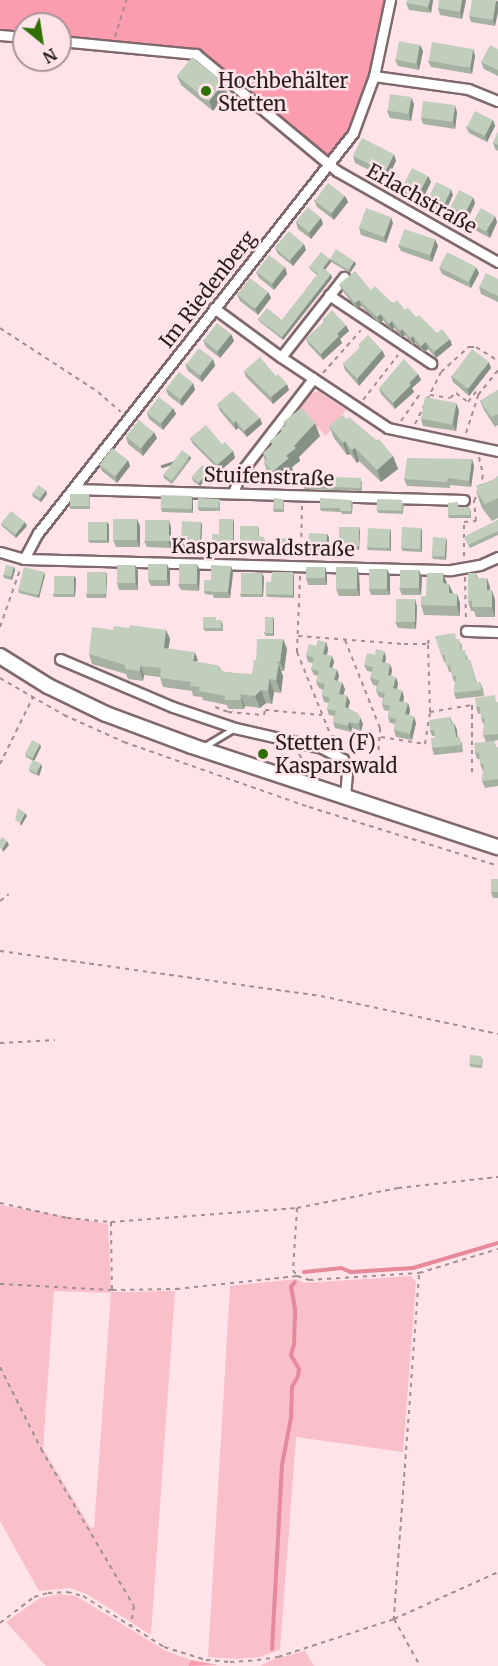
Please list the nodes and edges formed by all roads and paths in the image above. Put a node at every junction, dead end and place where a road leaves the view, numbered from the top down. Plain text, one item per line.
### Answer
1 (126, 0) edge
2 (390, 0) edge
3 (72, 42) edge
4 (112, 45) junction
5 (374, 76) junction
6 (498, 100) edge
7 (330, 163) junction
8 (498, 262) edge
9 (344, 277) edge
10 (329, 295) junction
11 (214, 308) junction
12 (368, 321) junction
13 (0, 328) edge
14 (406, 346) junction
15 (281, 357) junction
16 (498, 361) edge
17 (431, 363) dead end
18 (498, 370) edge
19 (315, 380) junction
20 (477, 389) dead end
21 (421, 392) dead end
22 (428, 395) junction
23 (468, 402) junction
24 (475, 405) junction
25 (356, 408) junction
26 (128, 417) junction
27 (395, 430) junction
28 (410, 433) junction
29 (464, 445) junction
30 (476, 446) junction
31 (498, 451) edge
32 (73, 489) junction
33 (233, 493) junction
34 (302, 495) junction
35 (464, 500) dead end
36 (0, 552) edge
37 (302, 554) dead end
38 (498, 557) edge
39 (24, 559) junction
40 (464, 568) junction
41 (300, 573) dead end
42 (466, 620) dead end
43 (0, 627) edge
44 (466, 631) dead end
45 (498, 632) edge
46 (298, 636) junction
47 (429, 637) dead end
48 (345, 640) junction
49 (428, 644) junction
50 (0, 656) edge
51 (60, 659) dead end
52 (0, 678) edge
53 (33, 697) junction
54 (216, 707) dead end
55 (430, 712) junction
56 (322, 715) junction
57 (235, 728) junction
58 (381, 737) junction
59 (480, 744) edge
60 (472, 745) junction
61 (199, 748) junction
62 (322, 748) junction
63 (289, 752) dead end
64 (378, 756) dead end
65 (0, 764) edge
66 (305, 764) junction
67 (297, 770) dead end
68 (346, 773) junction
69 (472, 773) dead end
70 (345, 797) junction
71 (498, 847) edge
72 (498, 866) edge
73 (9, 894) dead end
74 (0, 901) edge
75 (0, 951) edge
76 (498, 1034) edge
77 (55, 1040) dead end
78 (0, 1043) edge
79 (498, 1176) edge
80 (0, 1203) edge
81 (297, 1208) junction
82 (111, 1222) junction
83 (498, 1249) edge
84 (419, 1273) junction
85 (297, 1276) junction
86 (0, 1284) edge
87 (112, 1290) junction
88 (0, 1367) edge
89 (498, 1572) edge
90 (394, 1619) junction
91 (0, 1623) edge
92 (131, 1628) junction
93 (257, 1660) junction
94 (254, 1666) edge
95 (420, 1666) edge

1 - 4 path
2 - 5 street, Im Riedenberg
3 - 4 street, Erlachstraße
4 - 7 street, Erlachstraße
5 - 6 street
5 - 7 street, Im Riedenberg
7 - 8 street, Erlachstraße
7 - 11 street, Im Riedenberg
9 - 10 street
10 - 12 street
10 - 15 street
11 - 15 street
11 - 26 street, Im Riedenberg
12 - 14 street
12 - 19 path
13 - 26 path
14 - 17 street
14 - 25 path
15 - 19 street
16 - 22 path
18 - 24 path
19 - 25 street
19 - 33 street
20 - 23 path
21 - 27 path
22 - 23 path
22 - 28 path
23 - 24 path
24 - 29 path
25 - 27 street
26 - 32 street, Im Riedenberg
27 - 28 street
28 - 29 street
29 - 30 street
30 - 31 street
30 - 40 path
32 - 33 street, Stuifenstraße
32 - 39 street, Im Riedenberg
33 - 34 street, Stuifenstraße
34 - 35 street, Stuifenstraße
34 - 37 path
36 - 39 street
38 - 40 street, Kasparswaldstraße
39 - 40 street, Kasparswaldstraße
39 - 43 path
40 - 42 path
41 - 46 path
44 - 45 street
46 - 48 path
46 - 56 path
47 - 49 path
48 - 49 path
48 - 58 path
49 - 55 path
50 - 61 street
51 - 57 street
52 - 53 path
53 - 65 path
53 - 72 path
54 - 56 path
55 - 58 path
55 - 60 path
56 - 62 path
57 - 61 lane
57 - 62 street
58 - 64 path
59 - 60 path
60 - 69 path
61 - 70 street
62 - 68 street
63 - 66 path
66 - 67 path
66 - 68 path
68 - 70 street
70 - 71 street
73 - 74 path
75 - 76 path
77 - 78 path
79 - 81 path
80 - 82 path
81 - 82 path
81 - 85 path
82 - 87 path
83 - 84 path
84 - 85 path
84 - 90 path
85 - 87 path
86 - 87 path
88 - 92 path
89 - 90 path
90 - 93 path
90 - 95 path
91 - 92 path
92 - 93 path
93 - 94 path

